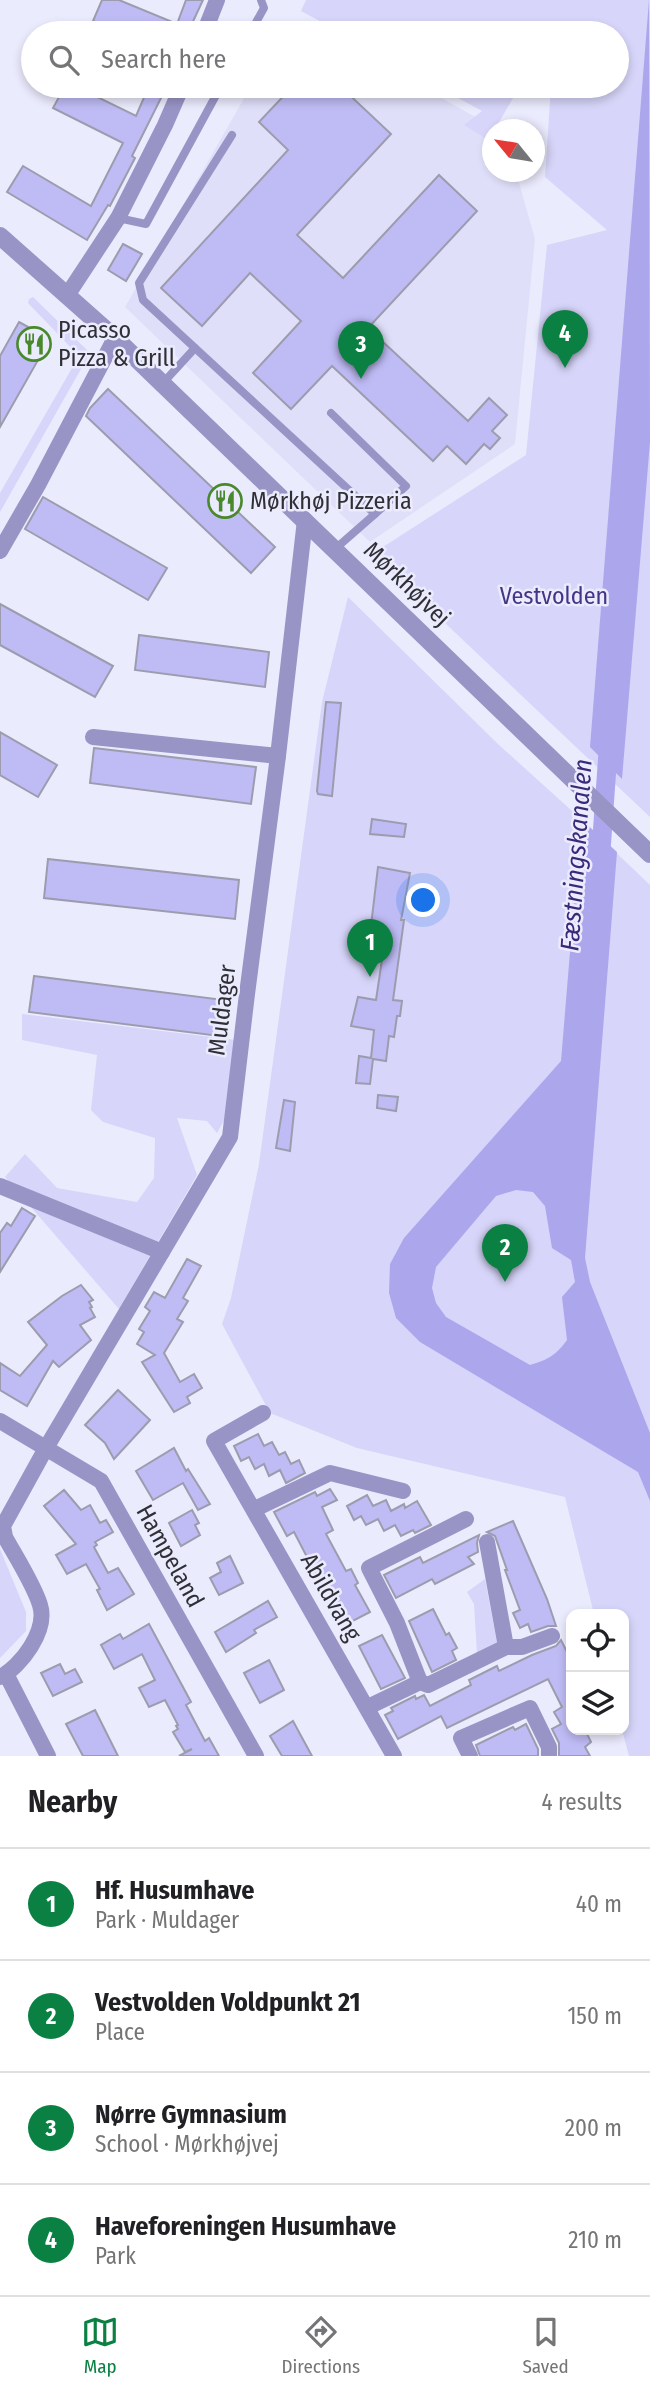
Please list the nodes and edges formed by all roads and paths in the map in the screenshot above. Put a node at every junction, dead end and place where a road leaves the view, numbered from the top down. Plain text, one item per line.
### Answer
1 (218, 0) edge
2 (261, 0) edge
3 (209, 21) edge
4 (257, 21) edge
5 (177, 98) edge
6 (214, 98) edge
7 (232, 135) dead end
8 (118, 218) junction
9 (0, 236) edge
10 (68, 294) junction
11 (115, 338) junction
12 (195, 348) junction
13 (162, 384) junction
14 (331, 413) dead end
15 (374, 513) junction
16 (304, 520) junction
17 (335, 549) junction
18 (0, 551) edge
19 (93, 737) dead end
20 (278, 756) junction
21 (647, 850) edge
22 (0, 1186) edge
23 (162, 1252) junction
24 (264, 1413) dead end
25 (0, 1421) edge
26 (46, 1448) junction
27 (403, 1491) dead end
28 (255, 1509) junction
29 (466, 1519) dead end
30 (2, 1525) edge
31 (487, 1542) dead end
32 (552, 1636) dead end
33 (506, 1647) junction
34 (3, 1675) edge
35 (420, 1682) junction
36 (368, 1707) junction
37 (48, 1756) edge
38 (256, 1756) edge
39 (394, 1756) edge
40 (470, 1756) edge
41 (549, 1756) edge

1 - 3 street
2 - 4 lane
5 - 8 street
6 - 8 lane
7 - 12 lane
8 - 10 street
9 - 10 street, Mørkhøjvej
10 - 11 street, Mørkhøjvej
11 - 13 street, Mørkhøjvej
11 - 18 street
12 - 13 lane
12 - 15 lane
13 - 16 street, Mørkhøjvej
14 - 15 lane
15 - 17 lane
16 - 17 street, Mørkhøjvej
16 - 20 street, Muldager
17 - 21 street, Mørkhøjvej
19 - 20 street
20 - 23 street, Muldager
22 - 23 street
23 - 26 street, Muldager
24 - 28 street, Abildvang
25 - 26 street, Hampeland
26 - 30 street, Muldager
26 - 38 street, Hampeland
27 - 28 street
28 - 36 street, Abildvang
29 - 35 street, Abildvang
30 - 34 street
31 - 33 street
32 - 33 street
33 - 35 street
34 - 37 street
35 - 36 street
36 - 39 street, Abildvang
40 - 41 street

